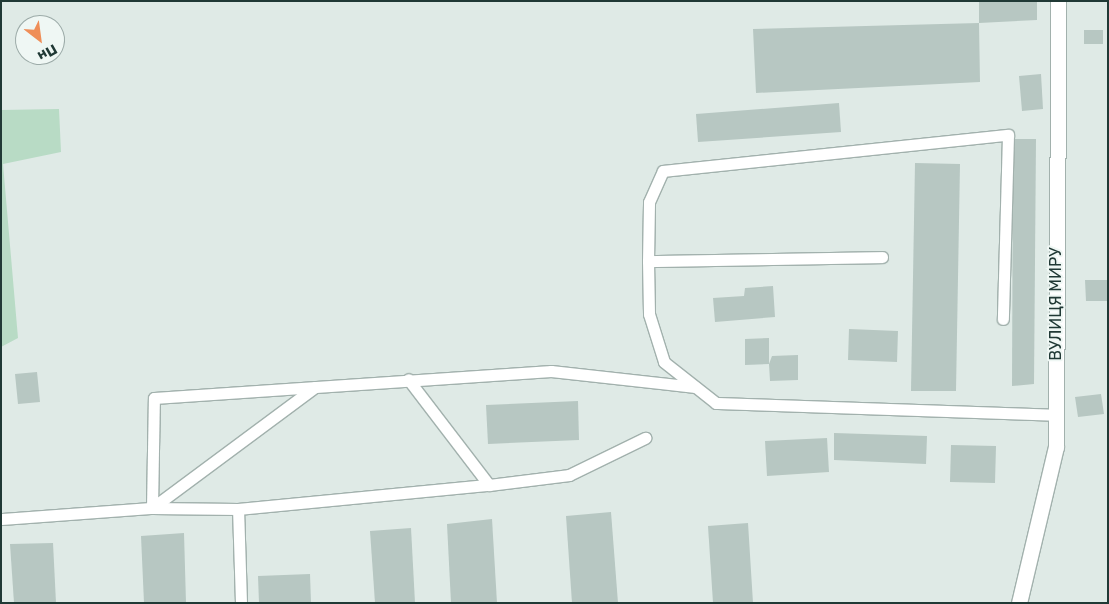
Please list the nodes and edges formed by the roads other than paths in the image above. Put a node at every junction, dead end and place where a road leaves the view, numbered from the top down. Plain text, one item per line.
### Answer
1 (1058, 1) edge
2 (882, 257) dead end
3 (648, 261) junction
4 (1003, 319) dead end
5 (408, 379) junction
6 (317, 386) junction
7 (695, 387) junction
8 (1056, 415) junction
9 (645, 438) dead end
10 (489, 485) junction
11 (152, 508) junction
12 (238, 508) junction
13 (1, 519) edge
14 (241, 603) edge
15 (1018, 603) edge

1 - 8 street, ВУЛИЦЯ МИРУ
2 - 3 lane
3 - 4 lane
3 - 7 lane
5 - 6 lane
5 - 7 lane
5 - 10 lane
6 - 11 lane
6 - 11 lane
7 - 8 lane
8 - 15 street, ВУЛИЦЯ МИРУ
9 - 10 lane
10 - 12 lane
11 - 12 lane
11 - 13 lane
12 - 14 lane

